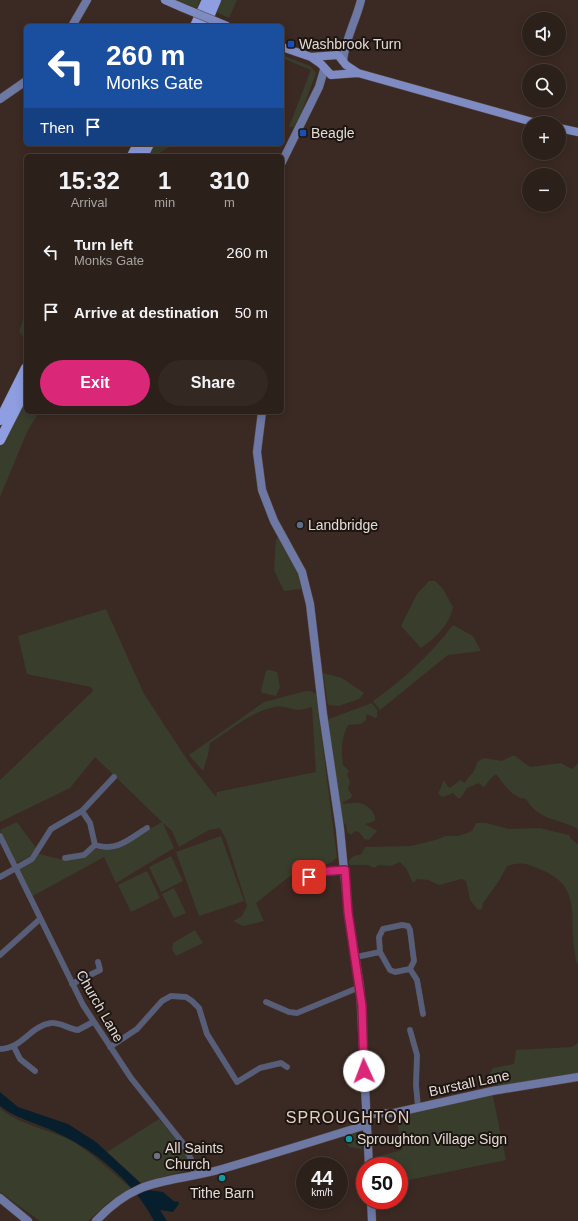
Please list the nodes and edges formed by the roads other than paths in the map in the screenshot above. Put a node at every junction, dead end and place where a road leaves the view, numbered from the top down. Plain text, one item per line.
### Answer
1 (87, 0) edge
2 (165, 0) edge
3 (207, 0) edge
4 (216, 0) edge
5 (361, 0) edge
6 (73, 24) edge
7 (196, 24) edge
8 (206, 24) edge
9 (222, 24) edge
10 (347, 40) junction
11 (284, 48) edge
12 (331, 55) junction
13 (311, 57) junction
14 (344, 62) junction
15 (324, 68) junction
16 (358, 73) junction
17 (337, 74) junction
18 (24, 82) edge
19 (319, 87) junction
20 (0, 99) edge
21 (522, 119) edge
22 (566, 129) edge
23 (578, 132) edge
24 (284, 158) edge
25 (24, 372) edge
26 (24, 393) edge
27 (262, 414) edge
28 (0, 420) edge
29 (0, 440) edge
30 (114, 777) dead end
31 (82, 811) junction
32 (147, 828) dead end
33 (0, 836) edge
34 (95, 845) junction
35 (65, 858) dead end
36 (14, 868) junction
37 (345, 870) junction
38 (0, 877) edge
39 (299, 882) dead end
40 (40, 919) junction
41 (380, 952) junction
42 (0, 955) edge
43 (356, 957) junction
44 (98, 962) dead end
45 (410, 969) junction
46 (72, 984) junction
47 (360, 987) junction
48 (266, 1002) dead end
49 (423, 1014) dead end
50 (93, 1022) junction
51 (410, 1030) dead end
52 (14, 1047) junction
53 (110, 1047) junction
54 (0, 1049) edge
55 (287, 1067) dead end
56 (35, 1071) dead end
57 (578, 1077) edge
58 (418, 1107) junction
59 (366, 1114) junction
60 (366, 1125) junction
61 (368, 1157) edge
62 (194, 1176) junction
63 (0, 1198) edge
64 (371, 1209) edge
65 (28, 1221) edge
66 (96, 1221) edge
67 (372, 1221) edge

1 - 6 main road
2 - 9 main road, bridge
3 - 7 highway
4 - 8 highway
5 - 10 main road
10 - 12 main road
10 - 14 main road
11 - 13 main road
12 - 13 main road
12 - 14 main road
12 - 15 main road
13 - 15 main road
14 - 16 main road
14 - 17 main road
15 - 17 main road
15 - 19 main road
16 - 17 main road
16 - 21 main road
17 - 19 main road
18 - 20 main road
19 - 24 main road
22 - 23 main road
25 - 28 highway
26 - 29 highway
27 - 37 main road
30 - 31 street
31 - 34 street
31 - 36 street
32 - 34 street
33 - 36 street, Church Lane
34 - 35 street
36 - 38 street
36 - 40 street, Church Lane
37 - 39 street
37 - 43 main road
40 - 42 street
40 - 46 street, Church Lane
41 - 43 street
41 - 45 street
41 - 45 street
43 - 47 main road
44 - 46 street
45 - 49 street
46 - 50 street, Church Lane
47 - 48 street
47 - 59 main road
50 - 52 street
50 - 53 street, Church Lane
51 - 58 street
52 - 54 street
52 - 56 street
53 - 55 street
53 - 62 street, Church Lane
57 - 58 main road, Burstall Lane
58 - 59 main road, Burstall Lane
59 - 60 main road
60 - 61 main road
60 - 62 main road
62 - 66 main road
63 - 65 main road
64 - 67 main road

